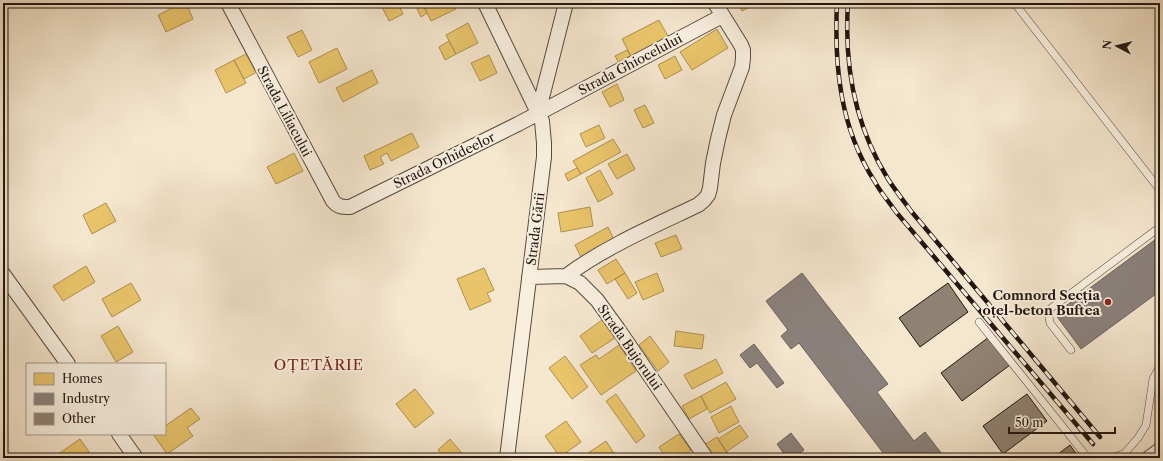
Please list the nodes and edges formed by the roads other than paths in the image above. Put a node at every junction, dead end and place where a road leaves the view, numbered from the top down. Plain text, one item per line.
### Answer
1 (228, 3) edge
2 (484, 3) edge
3 (566, 3) edge
4 (715, 3) edge
5 (1016, 5) dead end
6 (722, 16) junction
7 (538, 113) junction
8 (1160, 190) edge
9 (350, 207) joint
10 (1160, 227) edge
11 (3, 274) edge
12 (566, 276) junction
13 (529, 277) junction
14 (979, 322) dead end
15 (1071, 350) dead end
16 (67, 363) edge
17 (1160, 366) edge
18 (120, 435) edge
19 (1160, 450) edge
20 (136, 458) edge
21 (506, 458) edge
22 (706, 458) edge
23 (1090, 458) edge
24 (1112, 458) edge
25 (1149, 458) edge

1 - 9 street, Strada Liliacului
2 - 7 street
3 - 7 street, Strada Gării
4 - 6 street
5 - 8 lane
6 - 7 street, Strada Ghiocelului
6 - 12 street
7 - 9 street, Strada Orhideelor
7 - 13 street, Strada Gării
10 - 15 lane
11 - 16 street
12 - 13 street
12 - 22 street, Strada Bujorului
13 - 21 street, Strada Gării
14 - 23 lane
17 - 24 lane
18 - 20 street
19 - 25 street

